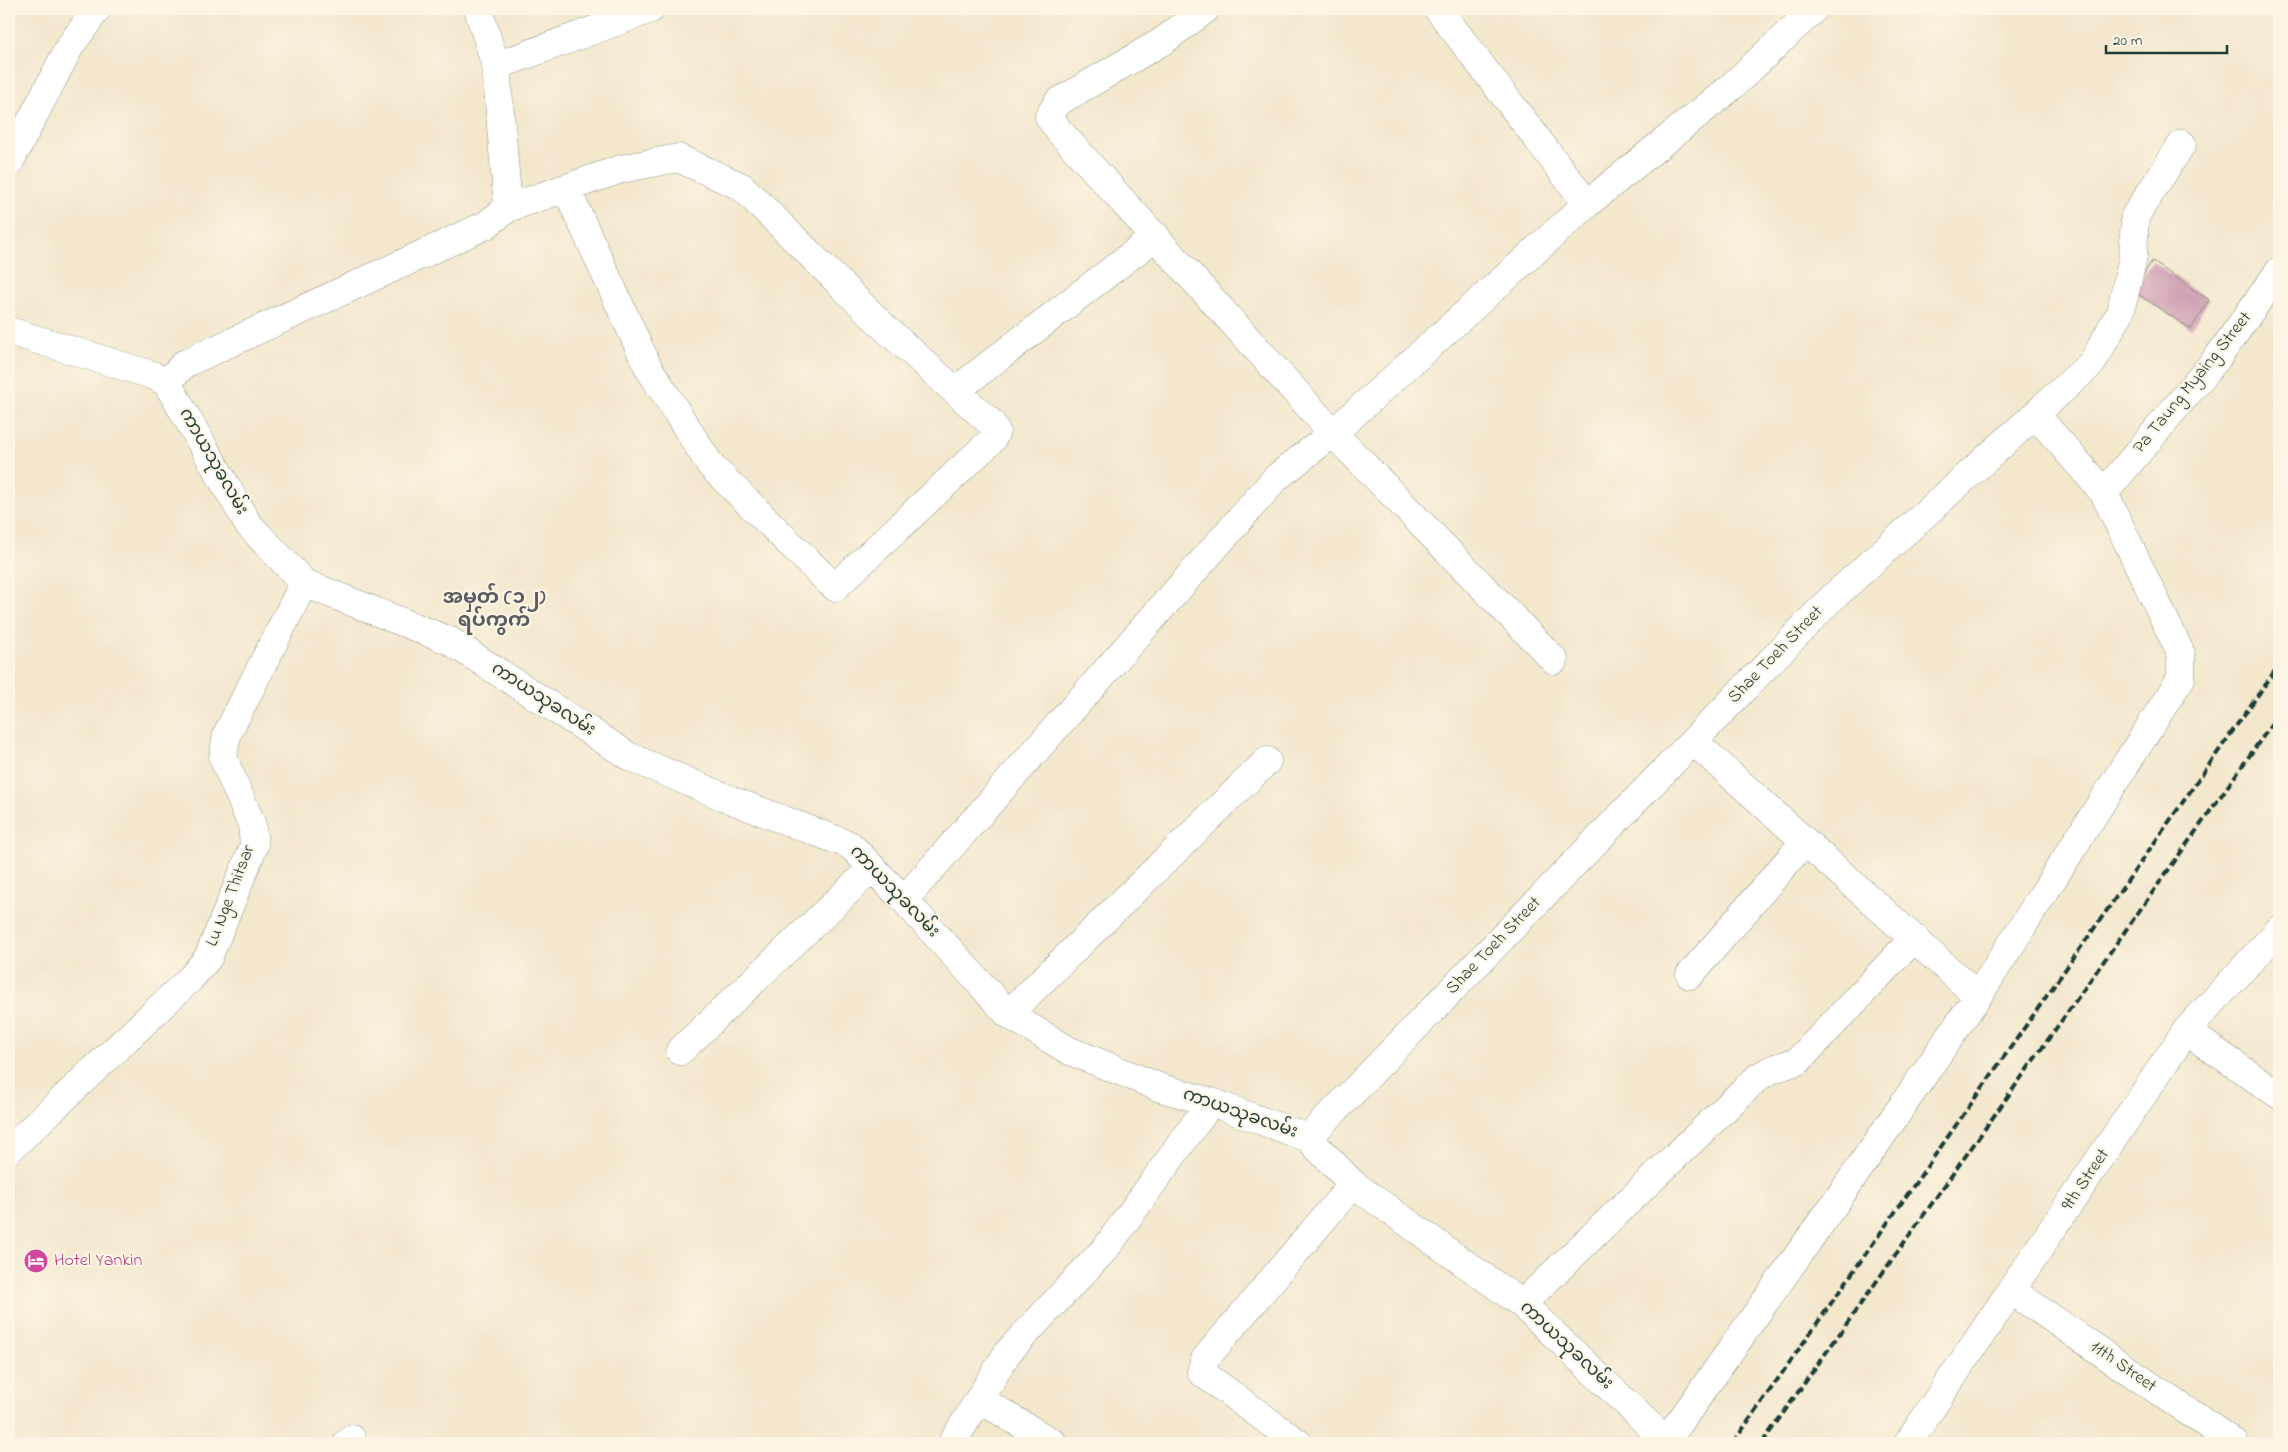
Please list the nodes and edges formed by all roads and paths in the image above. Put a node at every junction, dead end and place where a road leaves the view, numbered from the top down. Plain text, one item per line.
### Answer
1 (97, 9) edge
2 (478, 9) edge
3 (650, 9) edge
4 (1206, 9) edge
5 (1438, 9) edge
6 (1814, 9) edge
7 (496, 66) junction
8 (2182, 144) dead end
9 (9, 163) edge
10 (566, 188) junction
11 (1587, 204) junction
12 (508, 208) junction
13 (1156, 236) junction
14 (2279, 271) edge
15 (9, 331) edge
16 (167, 383) junction
17 (955, 391) junction
18 (2036, 415) junction
19 (1333, 433) junction
20 (2104, 493) junction
21 (304, 583) junction
22 (1554, 660) dead end
23 (1693, 741) junction
24 (1267, 761) dead end
25 (1805, 841) junction
26 (872, 868) junction
27 (904, 900) junction
28 (2279, 930) edge
29 (1914, 938) junction
30 (1690, 975) dead end
31 (1978, 996) junction
32 (1008, 1014) junction
33 (2186, 1031) junction
34 (680, 1051) dead end
35 (2279, 1095) edge
36 (1211, 1102) junction
37 (1308, 1138) junction
38 (9, 1150) edge
39 (1353, 1184) junction
40 (2012, 1290) junction
41 (1522, 1304) junction
42 (979, 1399) junction
43 (1666, 1442) edge
44 (952, 1443) edge
45 (1053, 1443) edge
46 (1298, 1443) edge
47 (1908, 1443) edge
48 (2234, 1443) edge

1 - 9 street
2 - 7 street
3 - 7 street
4 - 13 street
5 - 11 street
6 - 11 street
7 - 12 street
8 - 18 street, Shae Toeh Street
10 - 12 street
10 - 17 street
10 - 17 street
11 - 19 street
12 - 16 street
13 - 17 street
13 - 19 street
14 - 20 street, Pa Taung Myaing Street
15 - 16 street
16 - 21 street, ကာယသုခလမ်း
18 - 20 street
18 - 23 street, Shae Toeh Street
19 - 22 street
19 - 27 street
20 - 31 street
21 - 26 street, ကာယသုခလမ်း
21 - 38 street, Lu Nge Thitsar
23 - 25 street
23 - 37 street, Shae Toeh Street
24 - 32 street
25 - 29 street
25 - 30 street
26 - 27 street, ကာယသုခလမ်း
26 - 34 street
27 - 32 street, ကာယသုခလမ်း
28 - 33 street, 9th Street
29 - 31 street
29 - 41 street
31 - 43 street
32 - 36 street, ကာယသုခလမ်း
33 - 35 street
33 - 40 street, 9th Street
36 - 37 street, ကာယသုခလမ်း
36 - 42 street
37 - 39 street, ကာယသုခလမ်း
39 - 41 street, ကာယသုခလမ်း
39 - 46 street
40 - 47 street, 9th Street
40 - 48 street, 11th Street
41 - 43 street, ကာယသုခလမ်း
42 - 44 street
42 - 45 street

